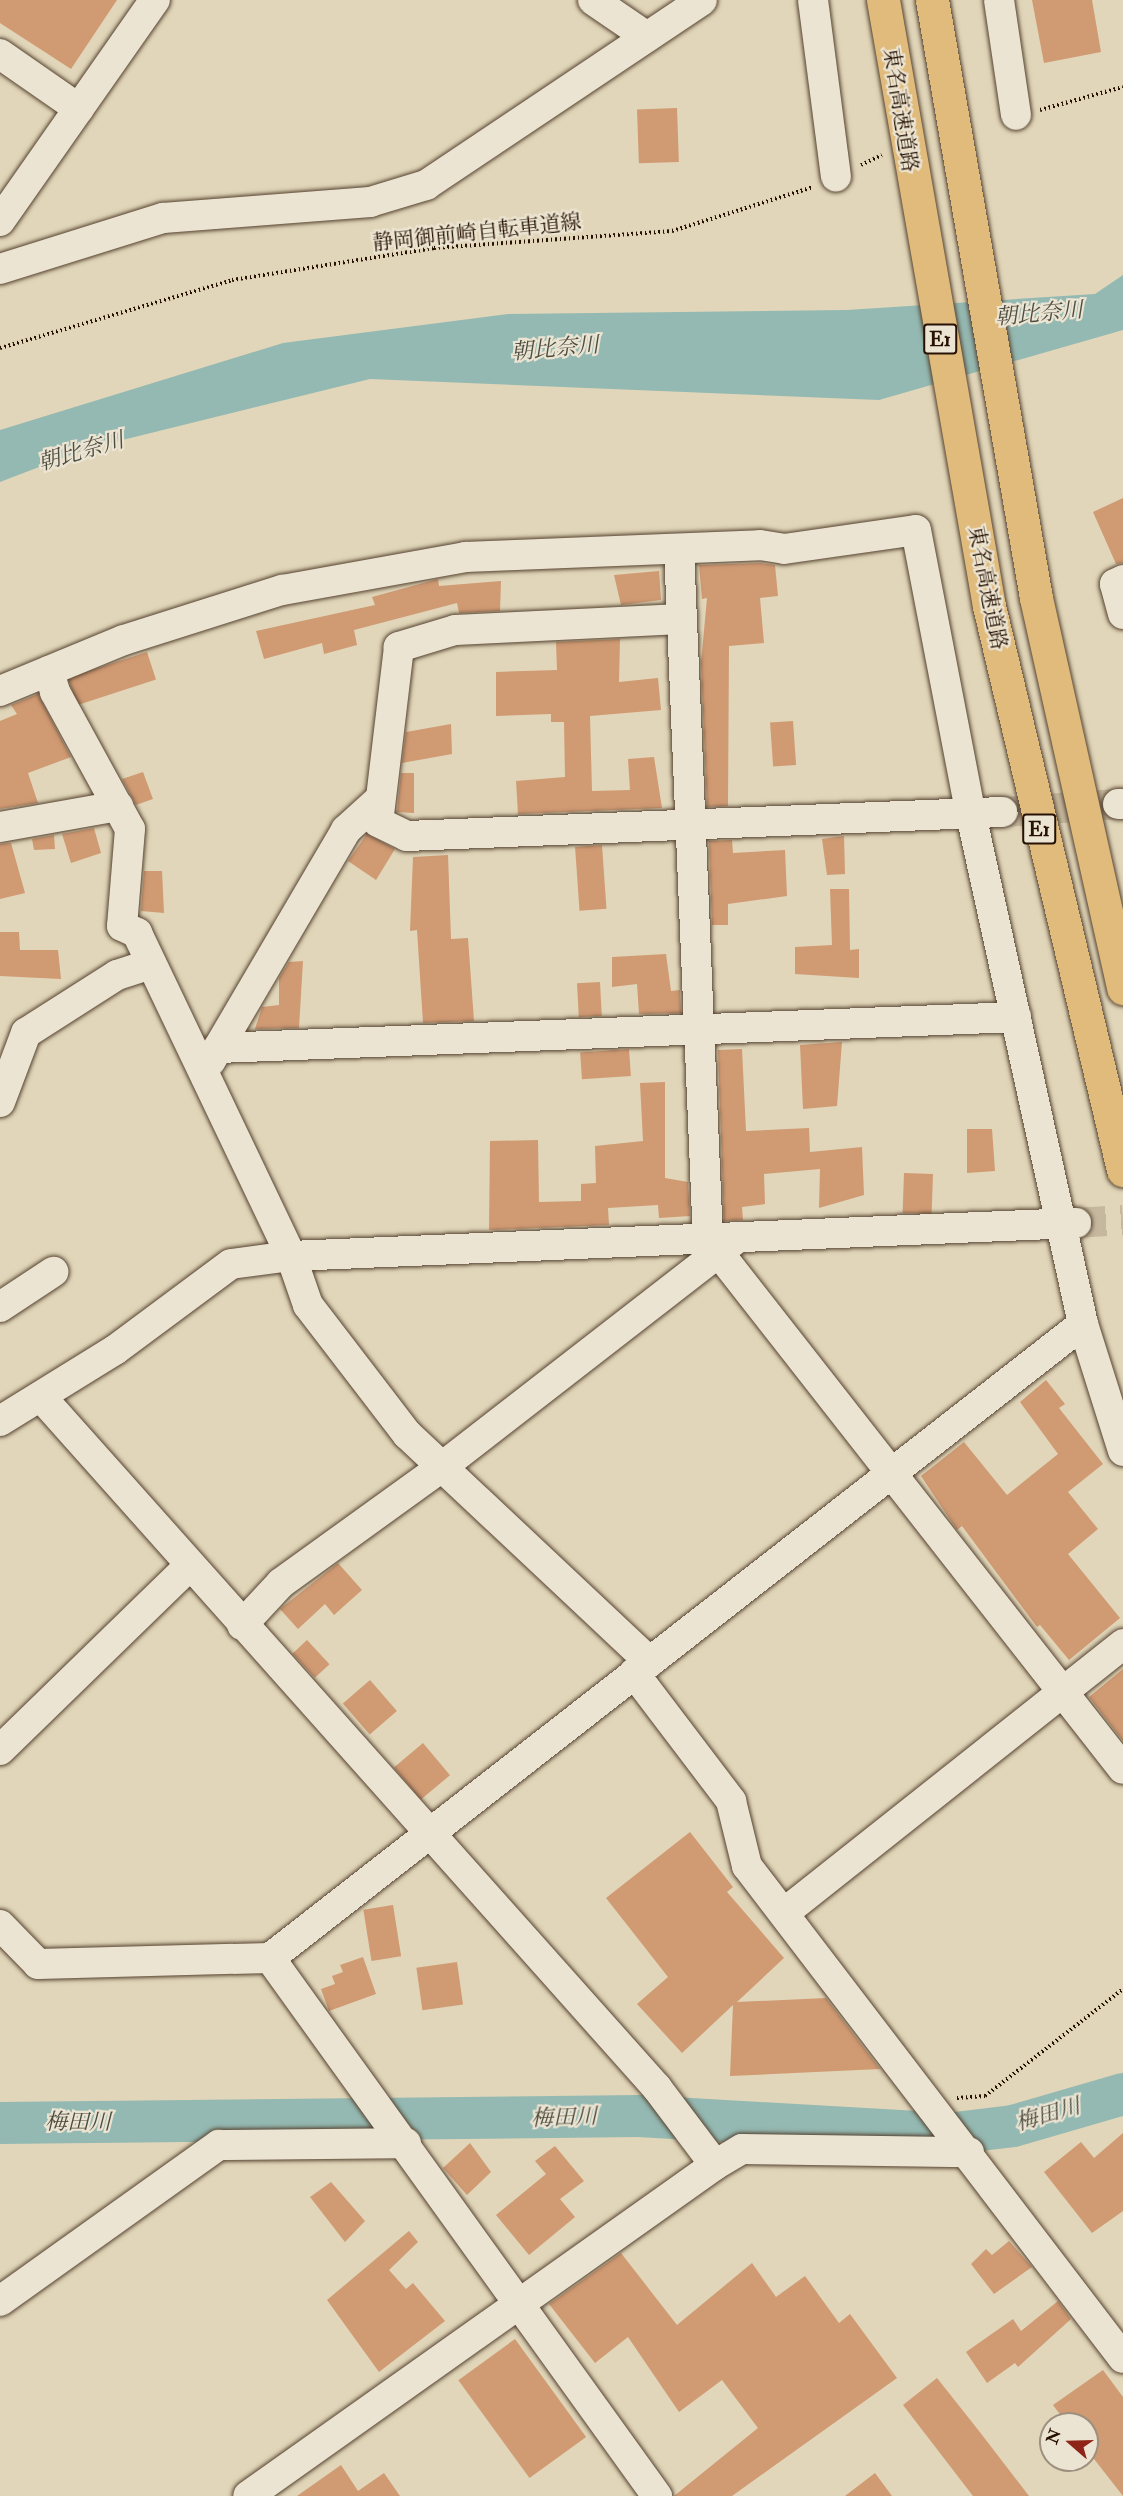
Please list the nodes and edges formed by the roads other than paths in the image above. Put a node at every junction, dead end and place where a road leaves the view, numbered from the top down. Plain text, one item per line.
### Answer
1 (155, 0) edge
2 (594, 0) edge
3 (702, 0) edge
4 (813, 0) edge
5 (883, 0) edge
6 (932, 0) edge
7 (999, 0) edge
8 (647, 38) junction
9 (0, 54) edge
10 (79, 109) junction
11 (1016, 115) road end
12 (836, 177) road end
13 (0, 221) edge
14 (0, 269) edge
15 (679, 549) junction
16 (1123, 580) edge
17 (1123, 614) edge
18 (681, 619) junction
19 (50, 671) junction
20 (0, 691) edge
21 (379, 800) junction
22 (118, 806) junction
23 (970, 810) junction
24 (1003, 812) tunnel mouth
25 (689, 822) junction
26 (0, 827) edge
27 (151, 964) junction
28 (1123, 988) edge
29 (1016, 1017) junction
30 (700, 1030) junction
31 (211, 1060) junction
32 (7, 1069) edge
33 (0, 1102) edge
34 (1123, 1170) edge
35 (1069, 1224) junction
36 (721, 1244) junction
37 (291, 1256) junction
38 (52, 1272) dead end
39 (0, 1307) edge
40 (1083, 1324) junction
41 (43, 1399) junction
42 (0, 1421) edge
43 (1123, 1450) edge
44 (442, 1467) junction
45 (891, 1476) junction
46 (189, 1566) junction
47 (242, 1625) junction
48 (1123, 1644) edge
49 (642, 1668) junction
50 (1061, 1690) junction
51 (0, 1750) edge
52 (1123, 1769) edge
53 (429, 1832) junction
54 (784, 1913) junction
55 (0, 1925) edge
56 (270, 1958) junction
57 (406, 2143) junction
58 (969, 2152) junction
59 (715, 2165) junction
60 (0, 2301) edge
61 (520, 2303) junction
62 (1123, 2358) edge
63 (248, 2496) edge
64 (657, 2496) edge

1 - 10 street
2 - 8 street
3 - 8 street
4 - 12 street
5 - 34 highway, 東名高速道路 / E1
6 - 28 highway, E1
7 - 11 street
8 - 14 street
9 - 10 street
10 - 13 street
15 - 18 street
15 - 19 street
15 - 23 street
16 - 17 street
18 - 21 street
18 - 25 street
19 - 20 street
19 - 22 street
21 - 25 street
21 - 31 street
22 - 26 street
22 - 27 street
23 - 24 street
23 - 25 street
23 - 29 street
25 - 30 street
27 - 31 street
27 - 32 street
29 - 30 street
29 - 35 street
30 - 31 street
30 - 36 street
31 - 37 street
32 - 33 street
35 - 36 street
35 - 40 street
36 - 37 street
36 - 44 street
36 - 45 street
37 - 41 street
37 - 44 street
38 - 39 street
40 - 43 street
40 - 45 street
41 - 42 street
41 - 46 street
44 - 47 street
44 - 49 street
45 - 49 street
45 - 50 street
46 - 47 street
46 - 51 street
47 - 53 street
48 - 50 street
49 - 53 street
49 - 54 street
50 - 52 street
50 - 54 street
53 - 56 street
53 - 59 street
54 - 58 street
55 - 56 street
56 - 57 street
57 - 60 street
57 - 61 street
58 - 59 street
58 - 62 street
59 - 61 street
61 - 63 street
61 - 64 street

